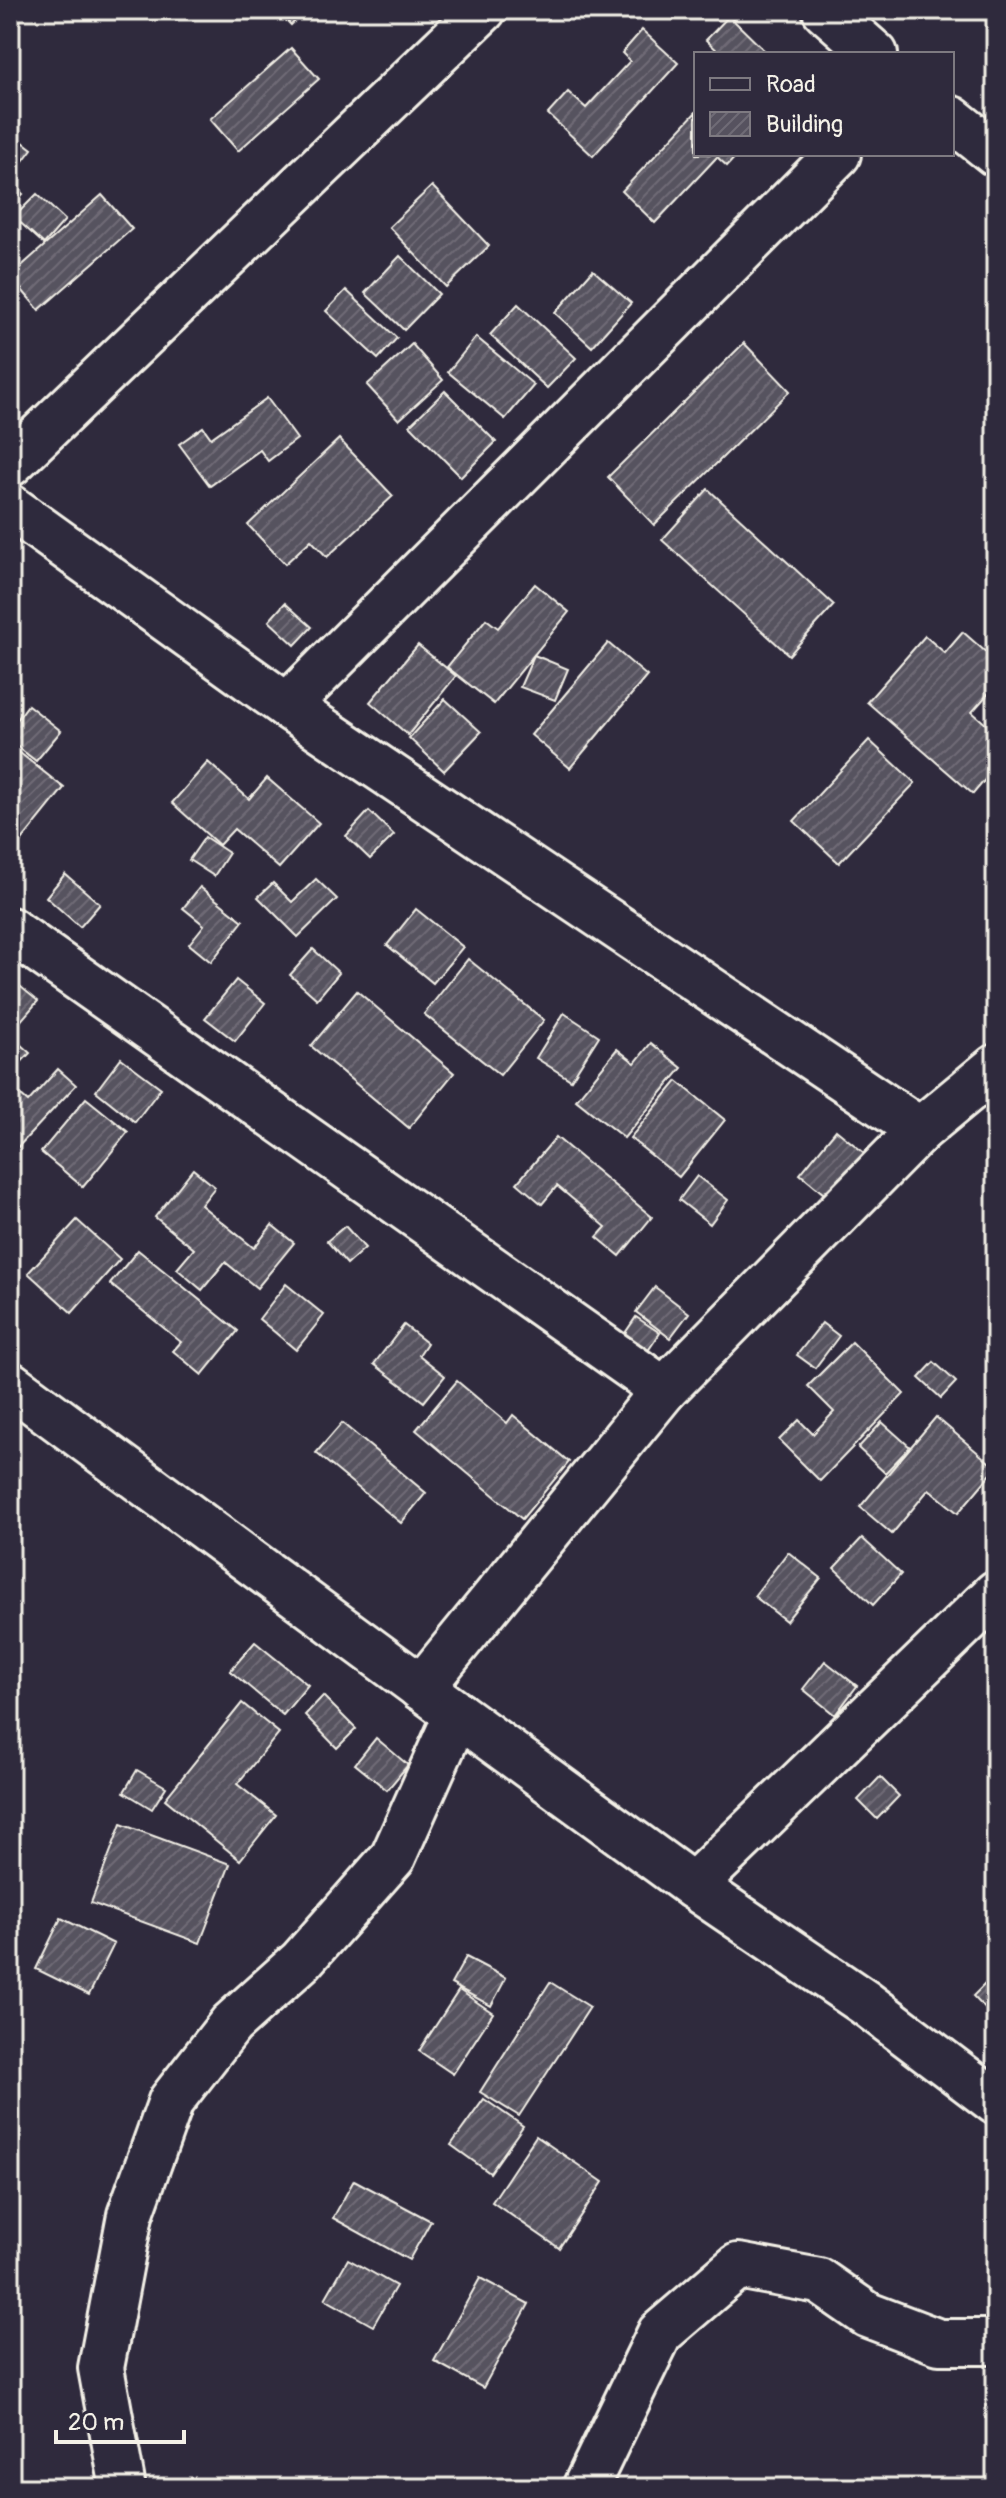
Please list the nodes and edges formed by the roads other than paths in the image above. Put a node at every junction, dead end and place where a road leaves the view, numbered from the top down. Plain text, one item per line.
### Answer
1 (483, 10) edge
2 (825, 10) edge
3 (873, 52) edge
4 (954, 121) edge
5 (996, 154) edge
6 (836, 156) edge
7 (10, 464) edge
8 (10, 507) edge
9 (287, 706) junction
10 (10, 930) edge
11 (996, 1067) edge
12 (920, 1130) junction
13 (10, 1384) edge
14 (664, 1390) junction
15 (996, 1593) edge
16 (421, 1688) junction
17 (457, 1714) junction
18 (693, 1886) junction
19 (996, 2102) edge
20 (996, 2342) edge
21 (123, 2488) edge
22 (585, 2488) edge

1 - 7 street
2 - 3 street
4 - 5 street
6 - 9 street
8 - 9 street
9 - 12 street
10 - 14 street
11 - 12 street
12 - 14 street
13 - 16 street
14 - 16 street
15 - 18 street
16 - 17 street
17 - 18 street
17 - 21 street
18 - 19 street
20 - 22 street

